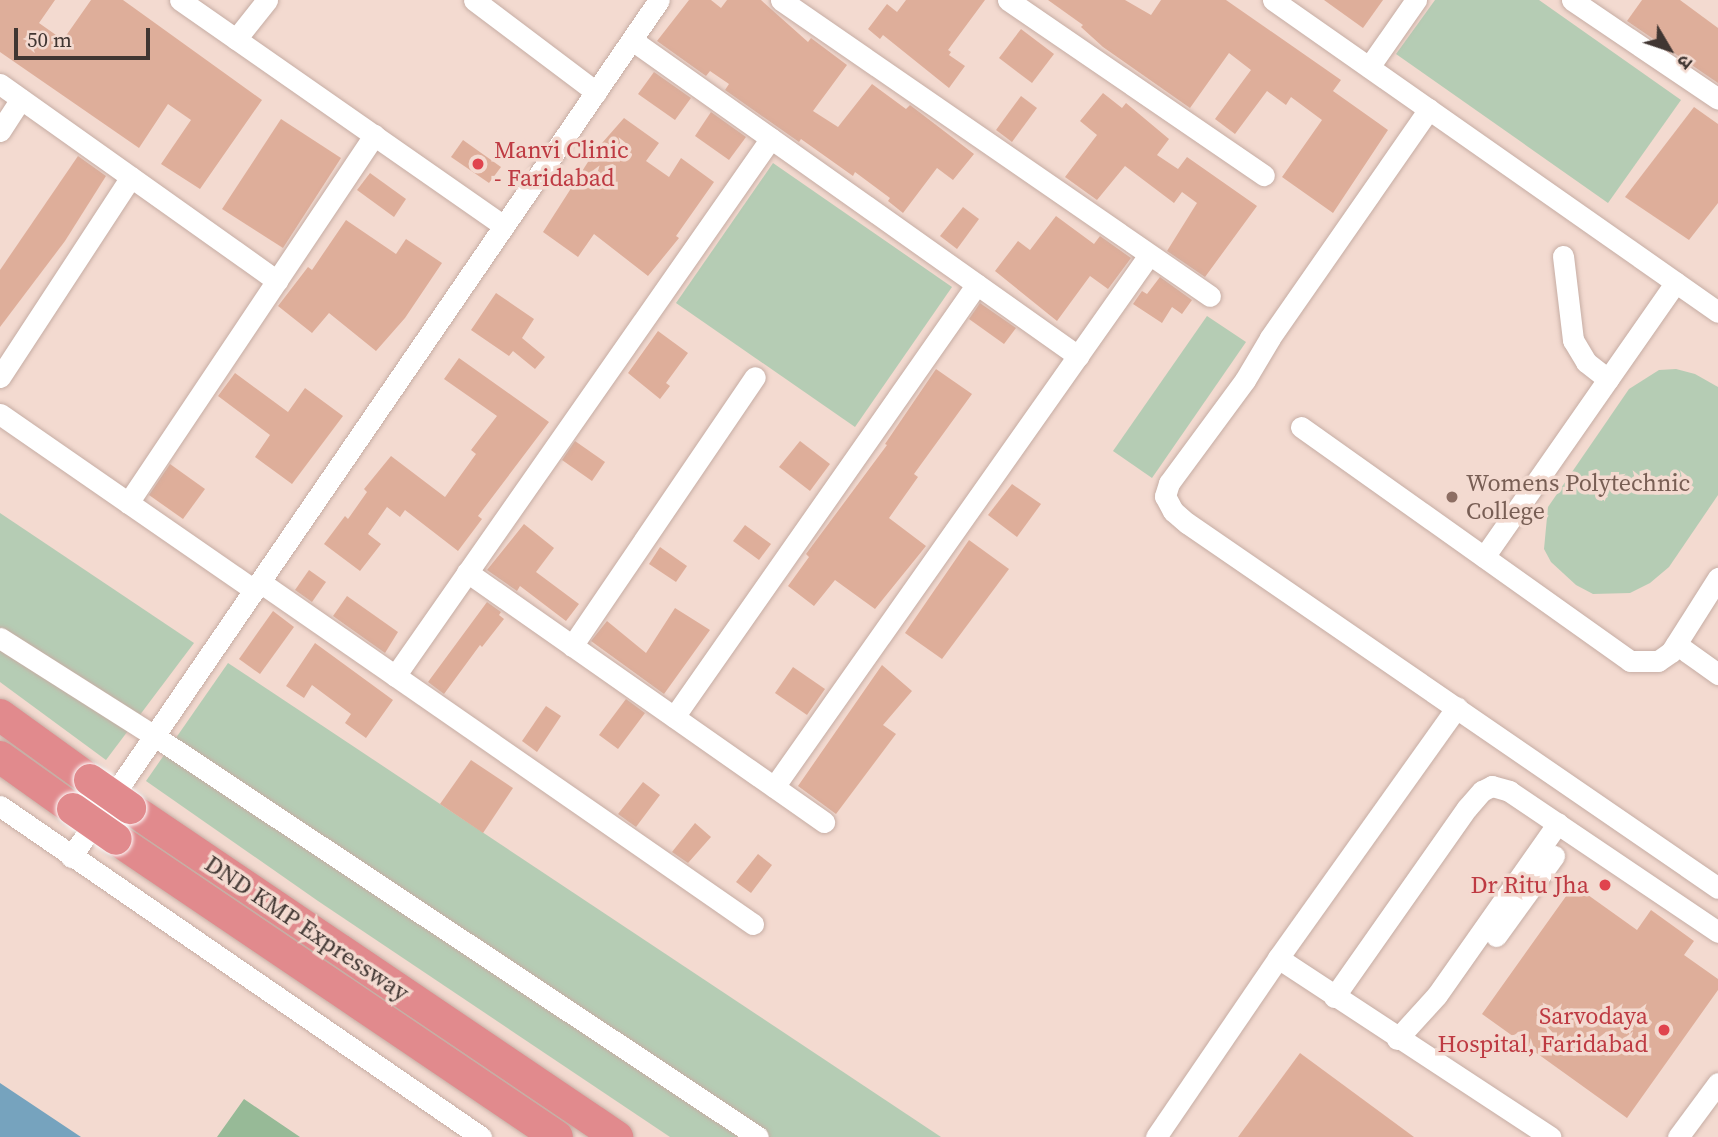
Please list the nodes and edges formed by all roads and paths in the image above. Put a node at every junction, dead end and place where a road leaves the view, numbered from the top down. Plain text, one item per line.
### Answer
1 (180, 0) edge
2 (267, 0) edge
3 (474, 0) edge
4 (659, 0) edge
5 (781, 0) edge
6 (1008, 0) edge
7 (1273, 0) edge
8 (1416, 0) edge
9 (1572, 0) edge
10 (236, 39) junction
11 (632, 40) junction
12 (1369, 67) junction
13 (0, 84) edge
14 (596, 92) junction
15 (21, 99) junction
16 (1718, 99) edge
17 (1429, 109) junction
18 (0, 131) edge
19 (374, 135) junction
20 (771, 138) junction
21 (1264, 175) dead end
22 (131, 177) junction
23 (504, 226) junction
24 (1149, 255) junction
25 (1563, 256) dead end
26 (277, 281) junction
27 (1676, 282) junction
28 (976, 284) junction
29 (1210, 296) dead end
30 (1718, 312) edge
31 (1078, 356) junction
32 (0, 377) edge
33 (755, 377) dead end
34 (1608, 379) junction
35 (0, 414) edge
36 (1301, 427) dead end
37 (128, 503) junction
38 (1484, 557) junction
39 (467, 572) junction
40 (1718, 578) edge
41 (257, 586) junction
42 (0, 638) edge
43 (1676, 644) junction
44 (572, 646) junction
45 (1718, 674) edge
46 (395, 676) junction
47 (1457, 707) junction
48 (0, 715) edge
49 (674, 717) junction
50 (153, 735) junction
51 (0, 757) edge
52 (774, 788) junction
53 (0, 806) edge
54 (824, 822) dead end
55 (1558, 823) junction
56 (1554, 856) dead end
57 (71, 857) junction
58 (1718, 888) edge
59 (753, 924) dead end
60 (1718, 932) edge
61 (1278, 958) junction
62 (1437, 995) junction
63 (1334, 997) junction
64 (1397, 1039) junction
65 (1718, 1083) edge
66 (481, 1137) edge
67 (557, 1137) edge
68 (617, 1137) edge
69 (758, 1137) edge
70 (1156, 1137) edge
71 (1550, 1137) edge
72 (1678, 1137) edge

1 - 10 street
2 - 10 street
3 - 14 street
4 - 11 street
5 - 24 street
6 - 21 street
7 - 12 street
8 - 12 street
9 - 16 street
10 - 19 street
11 - 14 street
11 - 20 street
12 - 17 street
13 - 15 street
14 - 23 street
15 - 18 street
15 - 22 street
17 - 27 street
17 - 47 street
19 - 23 street
19 - 26 street
20 - 28 street
20 - 39 street
22 - 26 street
22 - 32 street
23 - 41 street
24 - 29 street
24 - 31 street
25 - 34 street
26 - 37 street
27 - 30 street
27 - 34 street
28 - 31 street
28 - 49 street
31 - 52 street
33 - 44 street
34 - 38 street
35 - 37 street
36 - 38 street
37 - 41 street
38 - 43 street
39 - 44 street
39 - 46 street
40 - 43 street
41 - 46 street
41 - 50 street
42 - 50 street
43 - 45 street
44 - 49 street
46 - 59 street
47 - 58 street
47 - 61 street
48 - 68 highway, DND KMP Expressway, bridge
49 - 52 street
50 - 57 street
50 - 69 street
51 - 67 highway, DND KMP Expressway, bridge
52 - 54 street
53 - 57 street
55 - 60 street
55 - 62 street
55 - 63 street
56 - 62 street
57 - 66 street
61 - 63 street
61 - 70 street
62 - 64 street
63 - 64 street
64 - 71 street
65 - 72 street

